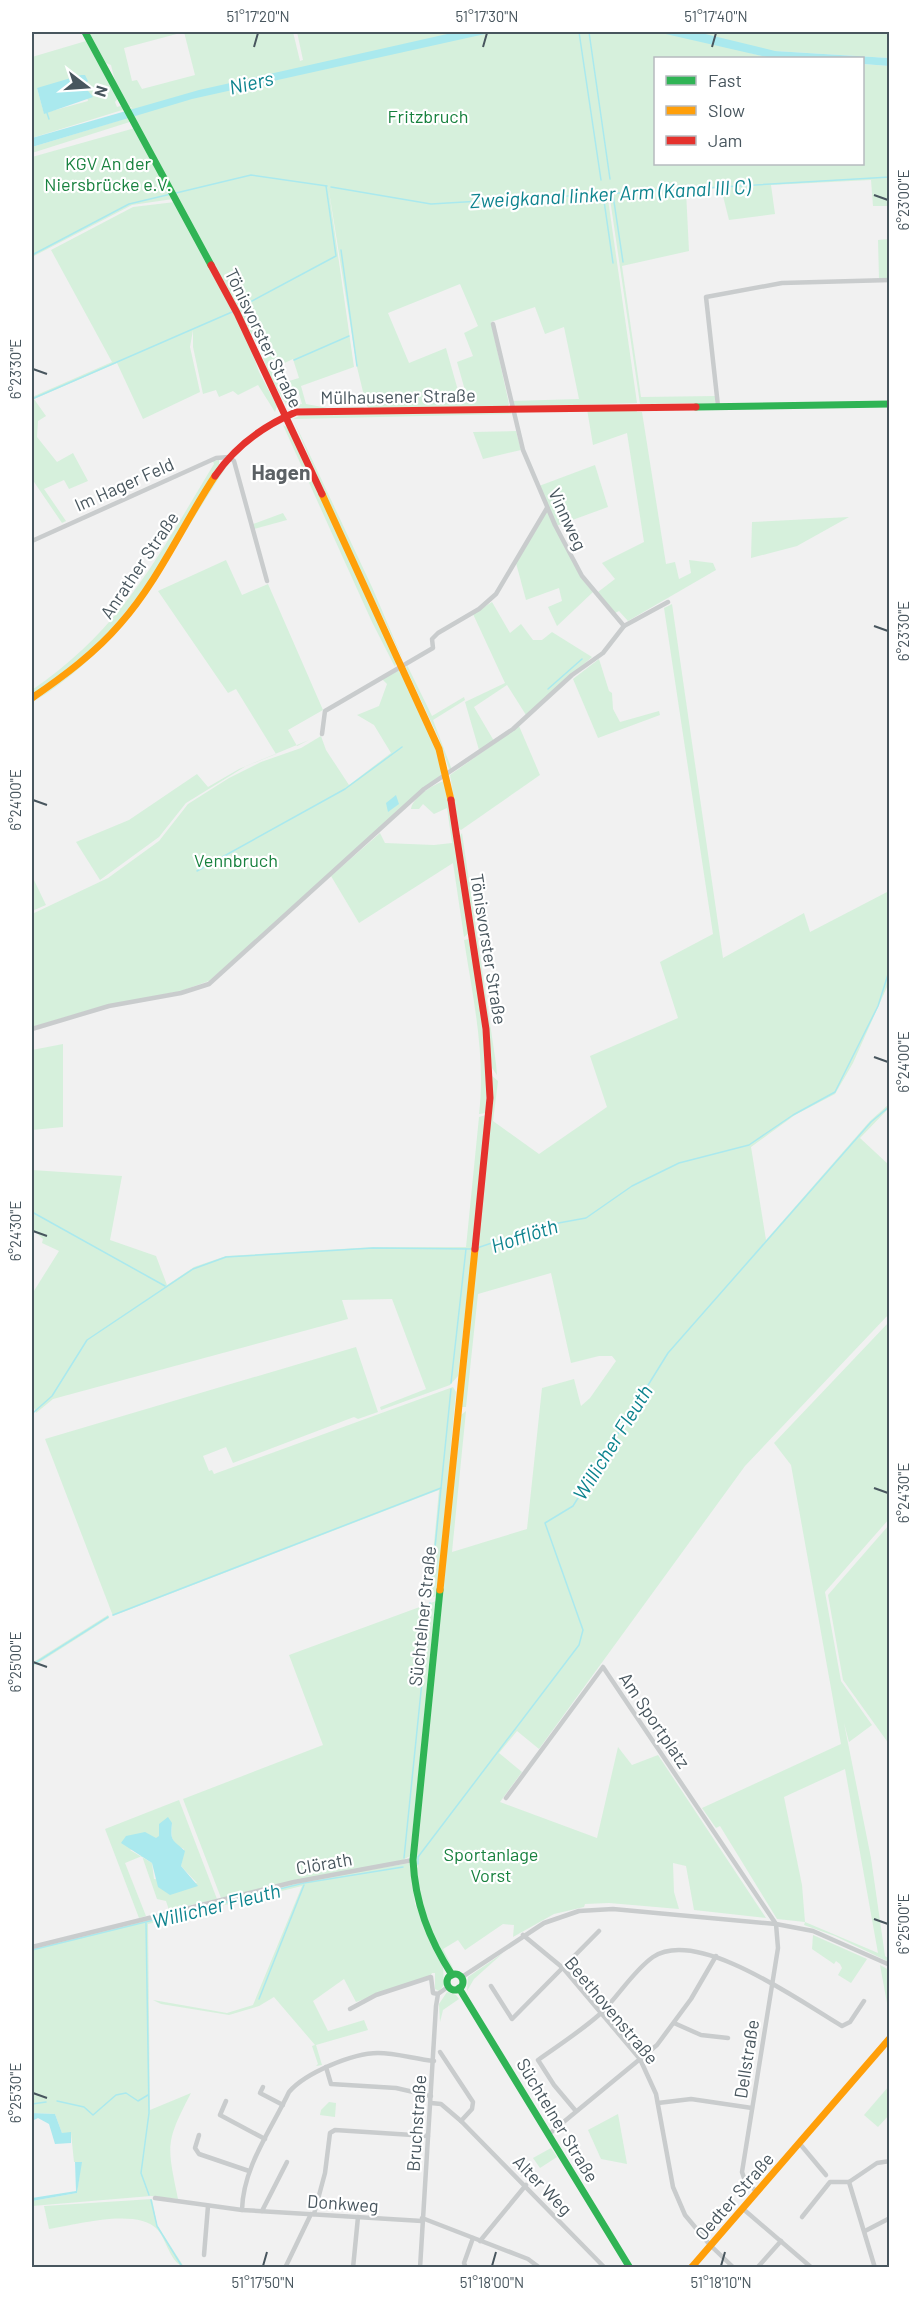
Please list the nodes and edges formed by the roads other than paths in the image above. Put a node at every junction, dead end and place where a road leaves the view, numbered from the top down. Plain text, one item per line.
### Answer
1 (85, 32) edge
2 (890, 280) edge
3 (494, 324) dead end
4 (890, 404) edge
5 (718, 406) junction
6 (512, 409) junction
7 (284, 415) junction
8 (229, 457) junction
9 (547, 508) junction
10 (32, 541) edge
11 (267, 581) dead end
12 (668, 602) dead end
13 (624, 626) junction
14 (402, 665) junction
15 (32, 698) edge
16 (322, 734) dead end
17 (447, 775) junction
18 (32, 1029) edge
19 (474, 1249) joint
20 (506, 1798) dead end
21 (413, 1860) junction
22 (776, 1924) junction
23 (598, 1931) dead end
24 (523, 1935) junction
25 (32, 1947) edge
26 (716, 1956) junction
27 (890, 1965) edge
28 (563, 1968) junction
29 (452, 1975) junction
30 (462, 1977) junction
31 (771, 1985) junction
32 (448, 1986) junction
33 (491, 1986) dead end
34 (459, 1988) junction
35 (438, 1994) junction
36 (864, 2001) dead end
37 (350, 2009) dead end
38 (600, 2013) junction
39 (674, 2024) junction
40 (728, 2038) dead end
41 (890, 2038) edge
42 (440, 2052) dead end
43 (640, 2059) junction
44 (434, 2061) junction
45 (326, 2067) junction
46 (263, 2087) dead end
47 (431, 2096) junction
48 (226, 2101) dead end
49 (431, 2103) junction
50 (658, 2103) junction
51 (283, 2105) junction
52 (752, 2108) junction
53 (575, 2110) junction
54 (461, 2121) junction
55 (549, 2134) junction
56 (199, 2135) dead end
57 (429, 2136) junction
58 (266, 2139) junction
59 (800, 2144) junction
60 (890, 2161) edge
61 (287, 2162) dead end
62 (249, 2171) junction
63 (826, 2175) dead end
64 (849, 2182) junction
65 (526, 2186) junction
66 (757, 2192) junction
67 (155, 2198) dead end
68 (208, 2206) junction
69 (742, 2208) junction
70 (242, 2210) junction
71 (262, 2211) junction
72 (313, 2214) junction
73 (358, 2217) junction
74 (802, 2217) dead end
75 (890, 2218) edge
76 (422, 2220) junction
77 (865, 2231) junction
78 (473, 2238) junction
79 (480, 2241) junction
80 (781, 2241) junction
81 (710, 2245) junction
82 (204, 2255) dead end
83 (285, 2268) edge
84 (353, 2268) edge
85 (420, 2268) edge
86 (466, 2268) edge
87 (540, 2268) edge
88 (605, 2268) edge
89 (630, 2268) edge
90 (691, 2268) edge
91 (734, 2268) edge
92 (757, 2268) edge
93 (812, 2268) edge
94 (875, 2268) edge

1 - 7 main road, Tönisvorster Straße
2 - 5 street
3 - 6 street
4 - 5 main road, Mülhausener Straße
5 - 6 main road, Mülhausener Straße
6 - 7 main road, Mülhausener Straße
6 - 9 street, Vinnweg
7 - 8 main road, Anrather Straße
7 - 14 main road, Tönisvorster Straße
8 - 10 street, Im Hager Feld
8 - 11 street
8 - 15 main road, Anrather Straße
9 - 13 street, Vinnweg
9 - 14 street
12 - 13 street
13 - 17 street
14 - 16 street
14 - 17 main road, Tönisvorster Straße
17 - 18 street
17 - 19 main road, Tönisvorster Straße
19 - 21 main road, Süchtelner Straße
20 - 22 street, Am Sportplatz
21 - 25 street, Clörath
21 - 29 main road, Süchtelner Straße
22 - 24 street
22 - 27 street
22 - 31 street, Dellstraße
23 - 28 street
24 - 28 street, Beethovenstraße
24 - 30 street
26 - 31 street
26 - 38 street
26 - 39 street
28 - 33 street
28 - 38 street, Beethovenstraße
29 - 30 main road
29 - 32 main road
30 - 34 main road
31 - 36 street
31 - 52 street, Dellstraße
32 - 34 main road
32 - 35 street
34 - 55 main road, Süchtelner Straße
35 - 37 street
35 - 44 street, Bruchstraße
38 - 43 street, Beethovenstraße
38 - 53 street
39 - 40 street
39 - 43 street
41 - 59 main road, Oedter Straße
42 - 54 street
43 - 50 street, Beethovenstraße
43 - 53 street
44 - 45 street
44 - 47 street, Bruchstraße
45 - 47 street
45 - 51 street
46 - 51 street
47 - 49 street, Bruchstraße
48 - 58 street
49 - 54 street, Alter Weg
49 - 57 street, Bruchstraße
50 - 52 street
50 - 81 street, Beethovenstraße
51 - 58 street
52 - 66 street, Dellstraße
53 - 55 street
54 - 65 street, Alter Weg
55 - 89 main road, Süchtelner Straße
56 - 62 street
57 - 72 street
57 - 76 street, Bruchstraße
58 - 62 street
59 - 63 street
59 - 66 main road, Oedter Straße
60 - 64 street
61 - 71 street
62 - 70 street
64 - 74 street
64 - 77 street
65 - 79 street
65 - 88 street, Alter Weg
66 - 69 main road, Oedter Straße
67 - 68 street, Donkweg
68 - 70 street, Donkweg
68 - 82 street
69 - 80 street
69 - 81 main road, Oedter Straße
70 - 71 street, Donkweg
71 - 72 street, Donkweg
72 - 73 street, Donkweg
72 - 83 street
73 - 76 street, Donkweg
73 - 84 street
75 - 77 street
76 - 78 street, Donkweg
76 - 85 street, Bruchstraße
77 - 94 street
78 - 79 street, Donkweg
78 - 86 street
79 - 87 street, Donkweg
80 - 92 street
80 - 93 street
81 - 90 main road, Oedter Straße
81 - 91 street, Beethovenstraße

